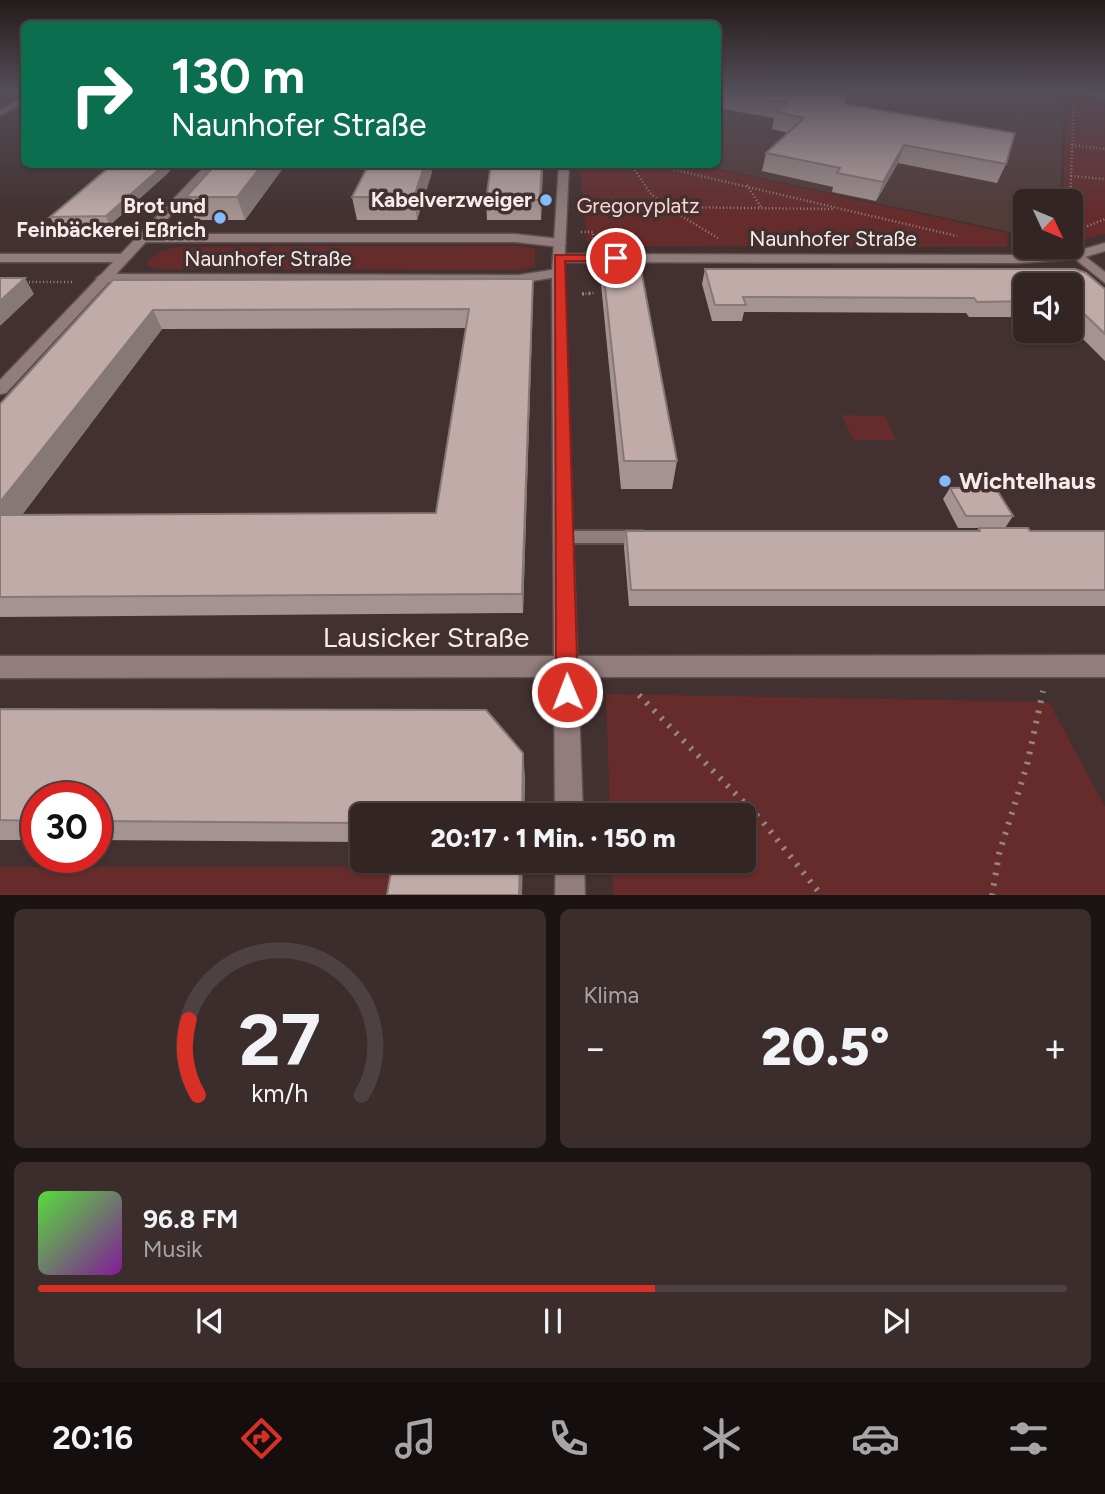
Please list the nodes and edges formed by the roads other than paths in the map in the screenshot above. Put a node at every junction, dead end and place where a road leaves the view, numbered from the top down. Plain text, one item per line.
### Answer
1 (209, 168) edge
2 (564, 168) edge
3 (142, 238) junction
4 (560, 243) junction
5 (1105, 247) edge
6 (1083, 254) edge
7 (0, 258) edge
8 (123, 258) junction
9 (559, 258) junction
10 (1013, 259) edge
11 (1082, 259) edge
12 (558, 273) junction
13 (102, 278) junction
14 (1105, 279) edge
15 (0, 389) edge
16 (564, 537) junction
17 (662, 537) edge
18 (1105, 666) edge
19 (0, 667) edge
20 (566, 667) junction
21 (569, 803) edge
22 (570, 873) edge
23 (570, 895) edge

1 - 3 street
2 - 4 street
3 - 4 street, Naunhofer Straße
3 - 8 street
4 - 9 street
5 - 6 street, Naunhofer Straße
7 - 8 street
8 - 13 street
9 - 10 street, Naunhofer Straße
9 - 12 street
11 - 14 street
12 - 13 street, Naunhofer Straße
12 - 16 street
13 - 15 street
16 - 17 lane
16 - 20 street
18 - 20 street, Lausicker Straße
19 - 20 street, Lausicker Straße
20 - 21 street
22 - 23 street

